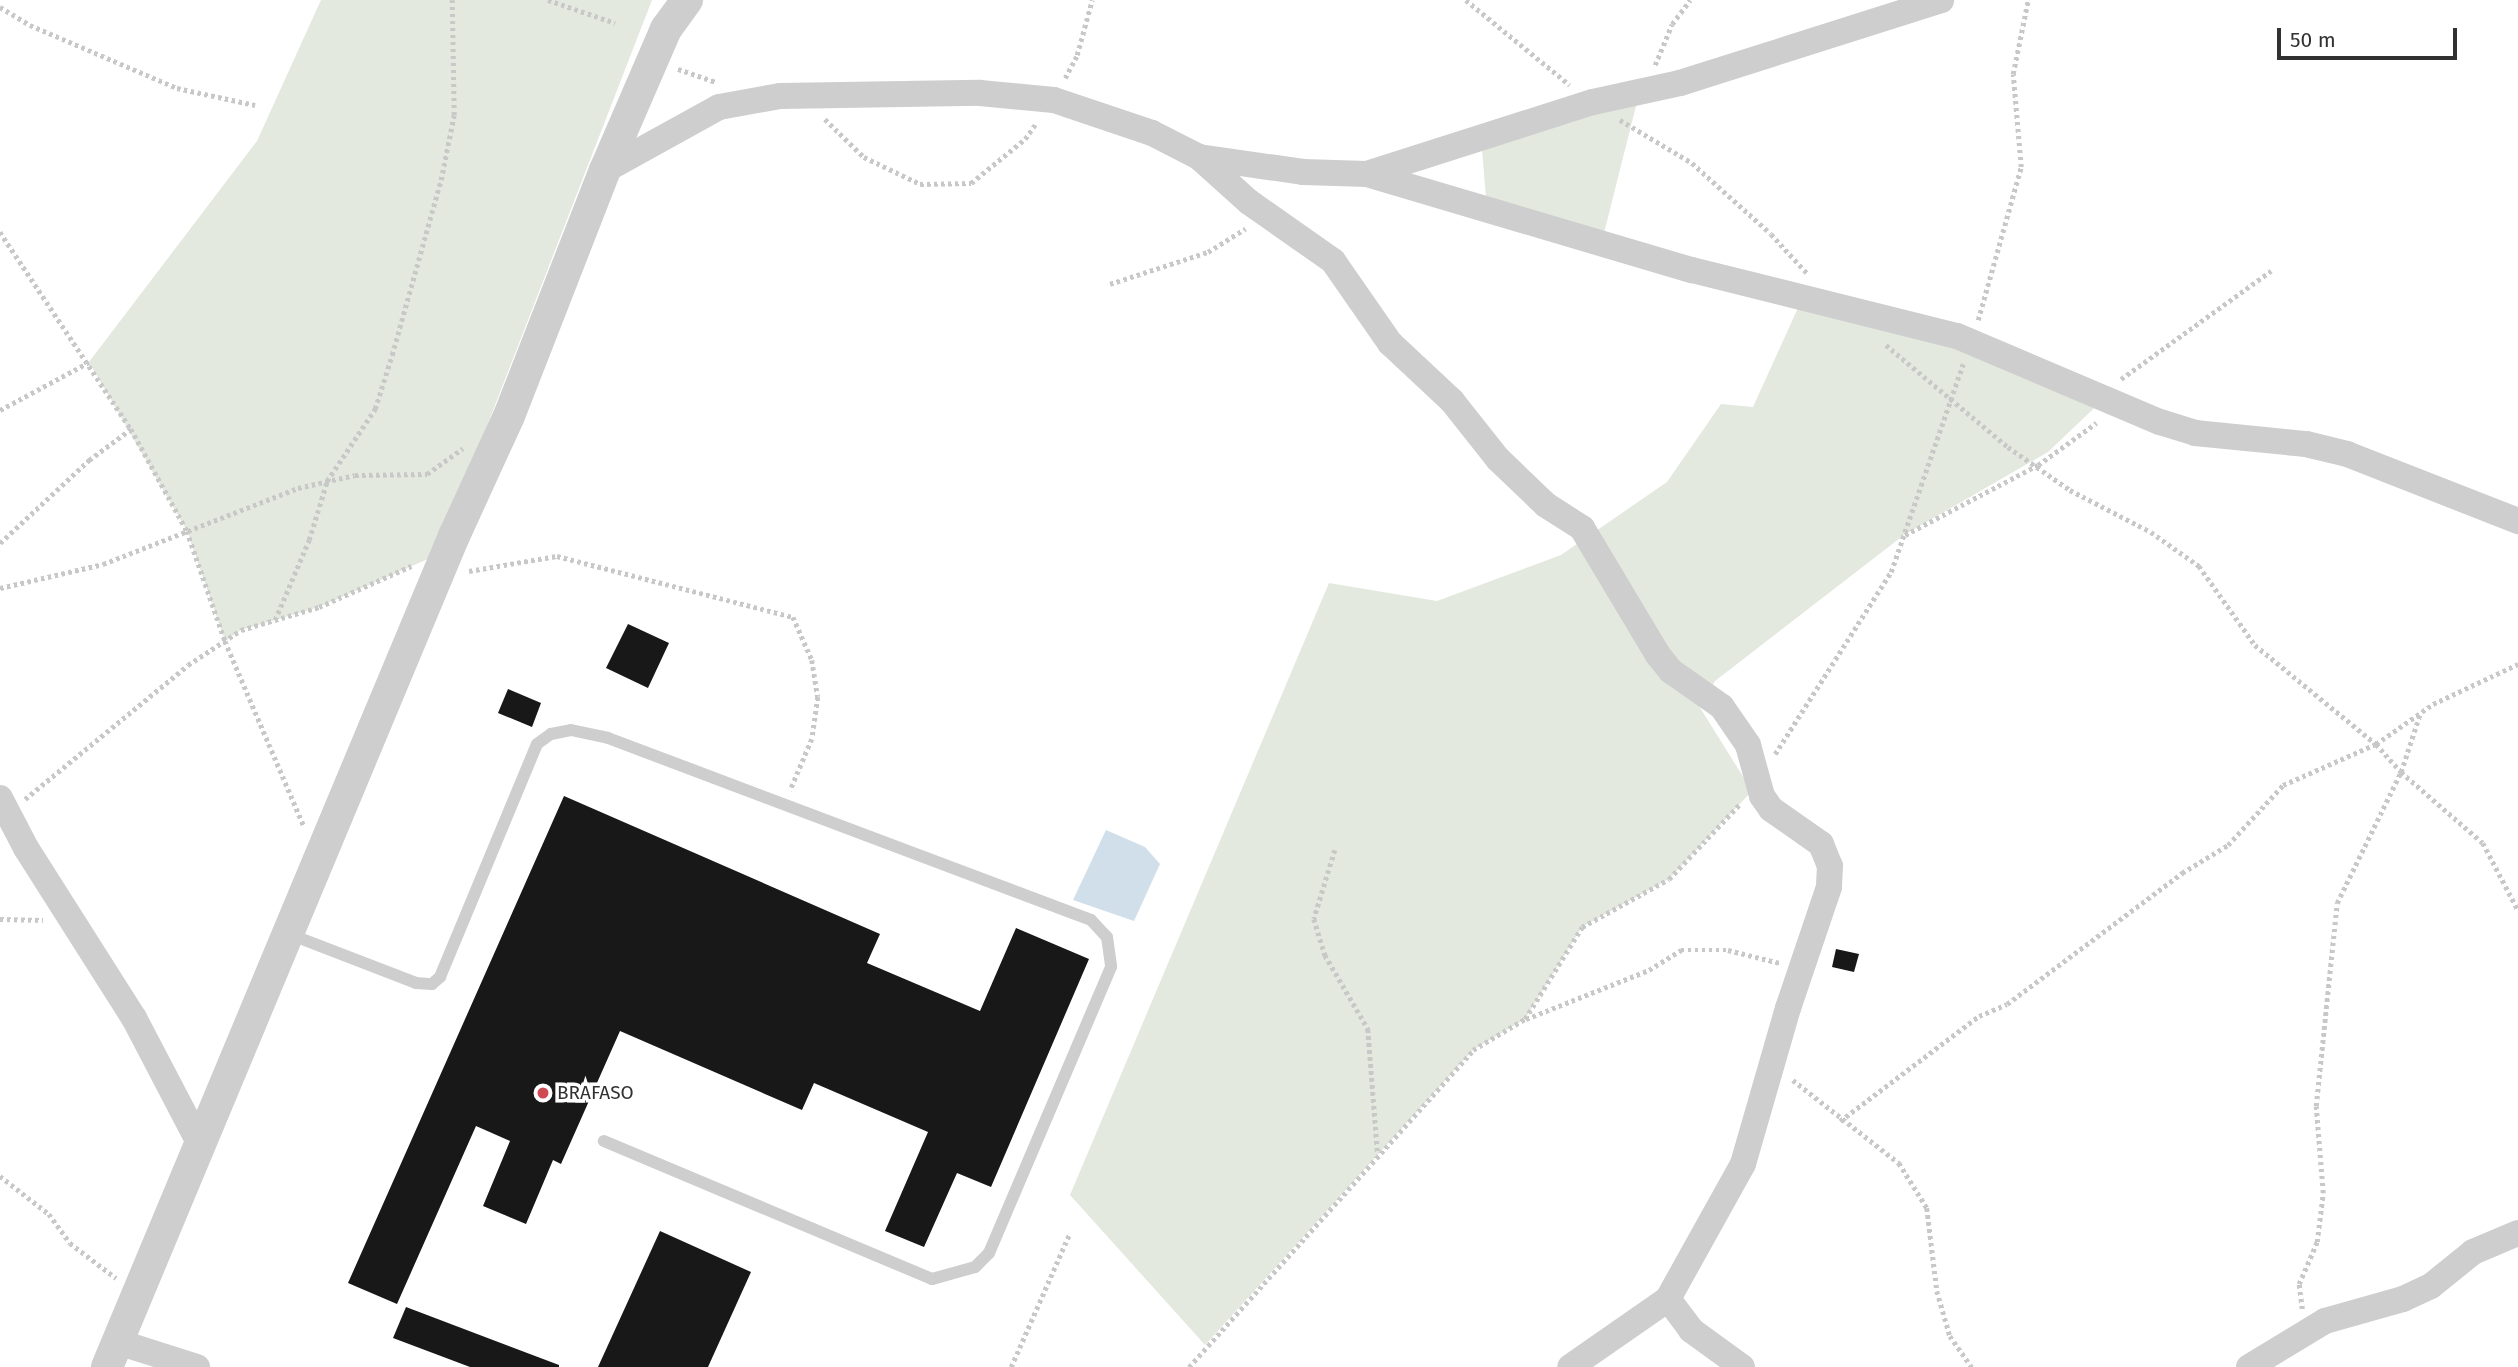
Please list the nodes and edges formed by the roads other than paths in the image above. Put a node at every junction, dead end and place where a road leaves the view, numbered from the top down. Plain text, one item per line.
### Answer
1 (687, 0) edge
2 (1941, 0) edge
3 (1199, 157) junction
4 (605, 170) junction
5 (1367, 174) junction
6 (2518, 521) edge
7 (3, 804) edge
8 (289, 934) junction
9 (604, 1141) dead end
10 (201, 1146) junction
11 (2518, 1233) edge
12 (1668, 1299) junction
13 (112, 1355) edge
14 (197, 1367) edge
15 (1570, 1367) edge
16 (1742, 1367) edge
17 (2249, 1367) edge

1 - 4 street
2 - 5 street
3 - 4 street
3 - 5 street
3 - 12 street
4 - 8 street
5 - 6 street
7 - 10 street
8 - 9 lane
8 - 10 street
10 - 13 street
11 - 17 street
12 - 15 street
12 - 16 street
13 - 14 street

